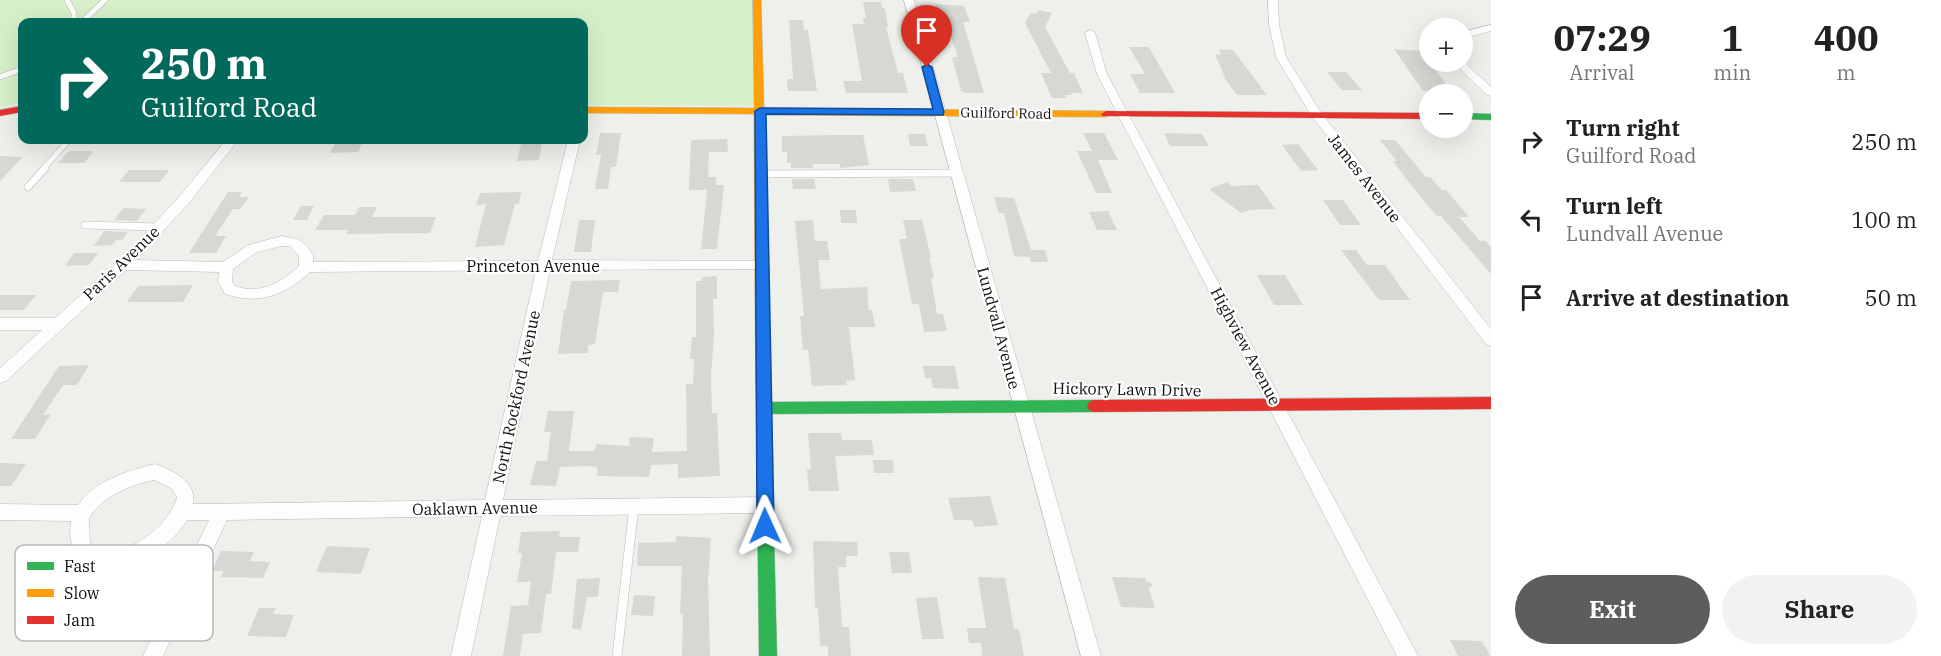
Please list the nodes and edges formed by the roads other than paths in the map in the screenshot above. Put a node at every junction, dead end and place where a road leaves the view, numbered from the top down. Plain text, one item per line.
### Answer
1 (67, 0) edge
2 (105, 0) edge
3 (757, 0) edge
4 (909, 0) edge
5 (1273, 0) edge
6 (74, 18) edge
7 (86, 18) edge
8 (1491, 28) edge
9 (1473, 31) edge
10 (1090, 33) dead end
11 (18, 70) edge
12 (1469, 72) edge
13 (0, 77) edge
14 (1491, 93) edge
15 (18, 110) edge
16 (588, 110) edge
17 (760, 111) junction
18 (939, 112) junction
19 (0, 113) edge
20 (1124, 115) junction
21 (1317, 115) junction
22 (1419, 116) edge
23 (1473, 116) edge
24 (1491, 117) edge
25 (66, 144) edge
26 (229, 144) edge
27 (573, 144) edge
28 (956, 173) junction
29 (759, 174) junction
30 (28, 187) dead end
31 (85, 225) dead end
32 (159, 227) junction
33 (760, 264) junction
34 (123, 265) junction
35 (544, 266) junction
36 (226, 267) junction
37 (306, 267) junction
38 (0, 324) edge
39 (56, 324) junction
40 (1491, 340) edge
41 (0, 377) edge
42 (1491, 403) edge
43 (1020, 405) junction
44 (1278, 407) junction
45 (763, 408) junction
46 (765, 505) junction
47 (634, 506) junction
48 (492, 508) junction
49 (0, 512) edge
50 (184, 512) junction
51 (222, 512) junction
52 (82, 513) junction
53 (81, 545) edge
54 (151, 545) edge
55 (206, 545) edge
56 (160, 641) edge
57 (153, 656) edge
58 (461, 656) edge
59 (617, 656) edge
60 (768, 656) edge
61 (1091, 656) edge
62 (1408, 656) edge

1 - 6 lane
2 - 7 lane
3 - 17 street
4 - 18 street, Lundvall Avenue
5 - 21 street, James Avenue
8 - 9 street
10 - 20 street, Highview Avenue
11 - 13 lane
12 - 14 street
15 - 19 street
16 - 17 street, Guilford Road
17 - 18 street, Guilford Road
17 - 29 street
18 - 20 street, Guilford Road
18 - 28 street, Lundvall Avenue
20 - 21 street, Guilford Road
20 - 44 street, Highview Avenue
21 - 22 street, Guilford Road
21 - 40 street, James Avenue
23 - 24 street
25 - 30 lane
26 - 32 street, Paris Avenue
27 - 35 street, North Rockford Avenue
28 - 29 lane
28 - 43 street, Lundvall Avenue
29 - 33 street
31 - 32 lane
32 - 34 street, Paris Avenue
33 - 35 street, Princeton Avenue
33 - 45 street
34 - 36 street
34 - 39 street, Paris Avenue
35 - 37 street, Princeton Avenue
35 - 48 street, North Rockford Avenue
36 - 37 street
36 - 37 street
38 - 39 street
39 - 41 street, Paris Avenue
42 - 44 street, Hickory Lawn Drive
43 - 44 street, Hickory Lawn Drive
43 - 45 street, Hickory Lawn Drive
43 - 61 street, Lundvall Avenue
44 - 62 street, Highview Avenue
45 - 46 street
46 - 47 street, Oaklawn Avenue
46 - 60 street
47 - 48 street, Oaklawn Avenue
47 - 59 lane
48 - 51 street, Oaklawn Avenue
48 - 58 street, North Rockford Avenue
49 - 52 street
50 - 51 street, Oaklawn Avenue
50 - 52 street
50 - 54 street
51 - 55 street
52 - 53 street
56 - 57 street

